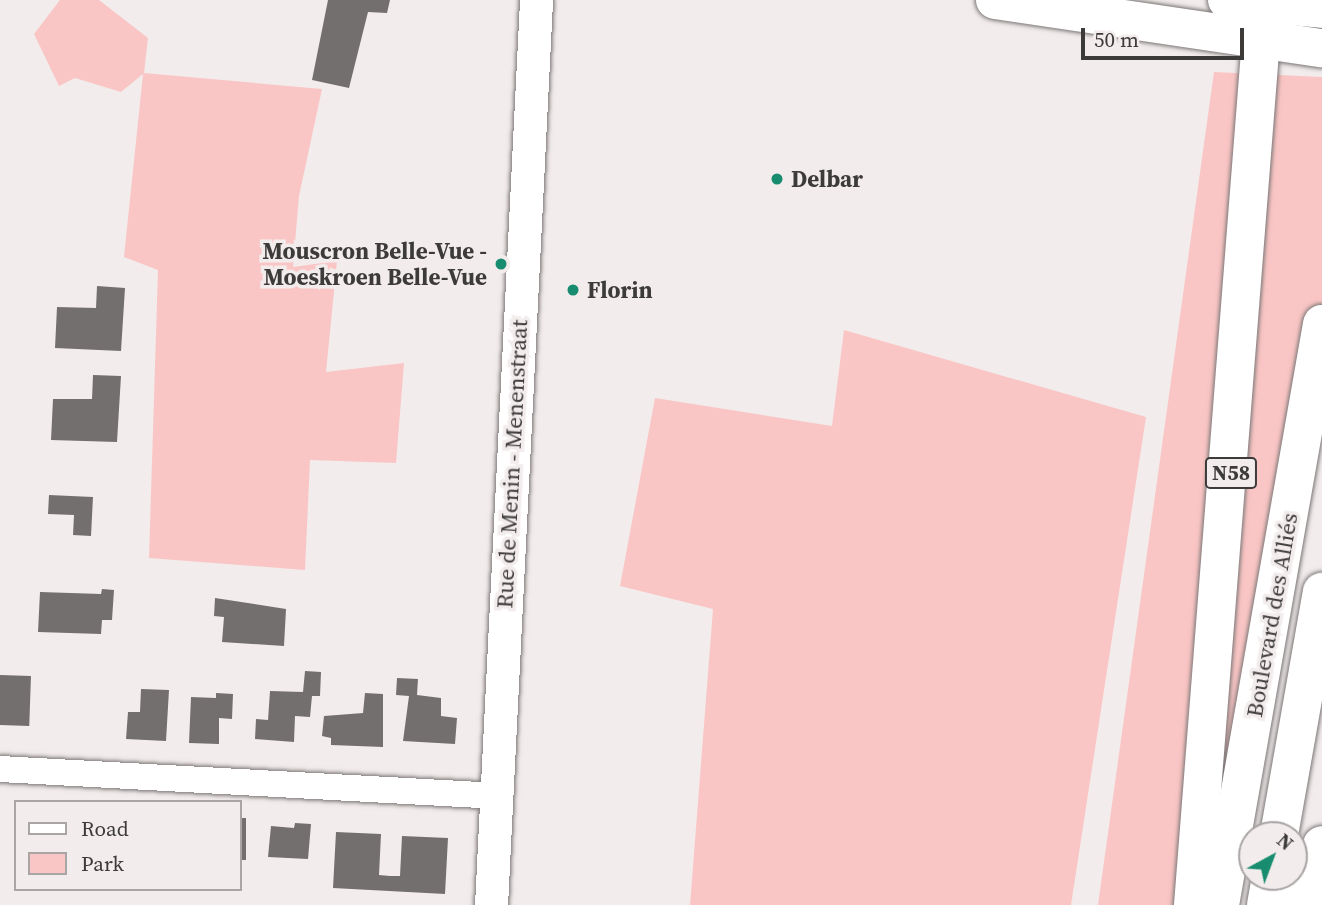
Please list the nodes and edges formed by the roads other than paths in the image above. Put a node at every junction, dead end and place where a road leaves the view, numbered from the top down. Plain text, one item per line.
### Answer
1 (1170, 0) edge
2 (1227, 0) edge
3 (1008, 1) edge
4 (530, 7) edge
5 (1293, 23) edge
6 (1199, 30) junction
7 (1322, 48) edge
8 (1322, 324) edge
9 (1322, 592) edge
10 (0, 769) edge
11 (497, 796) junction
12 (1281, 821) edge
13 (1322, 845) edge
14 (491, 905) edge
15 (1193, 905) edge
16 (1220, 905) edge
17 (1302, 905) edge

1 - 6 main road
2 - 5 main road
3 - 6 main road
4 - 11 street, Rue de Menin - Menenstraat
5 - 6 main road
5 - 7 main road
5 - 15 main road, N58
8 - 16 main road, Boulevard des Alliés
9 - 12 main road, Boulevard des Alliés
10 - 11 street
11 - 14 street, Rue de Menin - Menenstraat
13 - 17 main road

